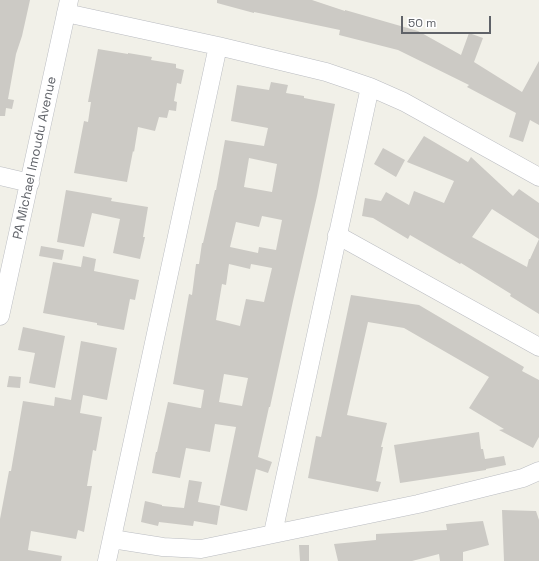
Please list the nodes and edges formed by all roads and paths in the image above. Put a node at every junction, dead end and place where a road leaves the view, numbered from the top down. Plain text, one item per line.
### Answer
1 (68, 7) edge
2 (218, 46) junction
3 (370, 87) junction
4 (0, 176) edge
5 (539, 177) edge
6 (30, 183) junction
7 (337, 235) junction
8 (0, 316) edge
9 (539, 347) edge
10 (539, 471) edge
11 (273, 533) junction
12 (112, 539) junction
13 (107, 561) edge

1 - 2 street
1 - 6 street, PA Michael Imoudu Avenue
2 - 3 street
2 - 12 street
3 - 5 street
3 - 7 street
4 - 6 street
6 - 8 street, PA Michael Imoudu Avenue
7 - 9 street
7 - 11 street
10 - 11 street
11 - 12 street
12 - 13 street

